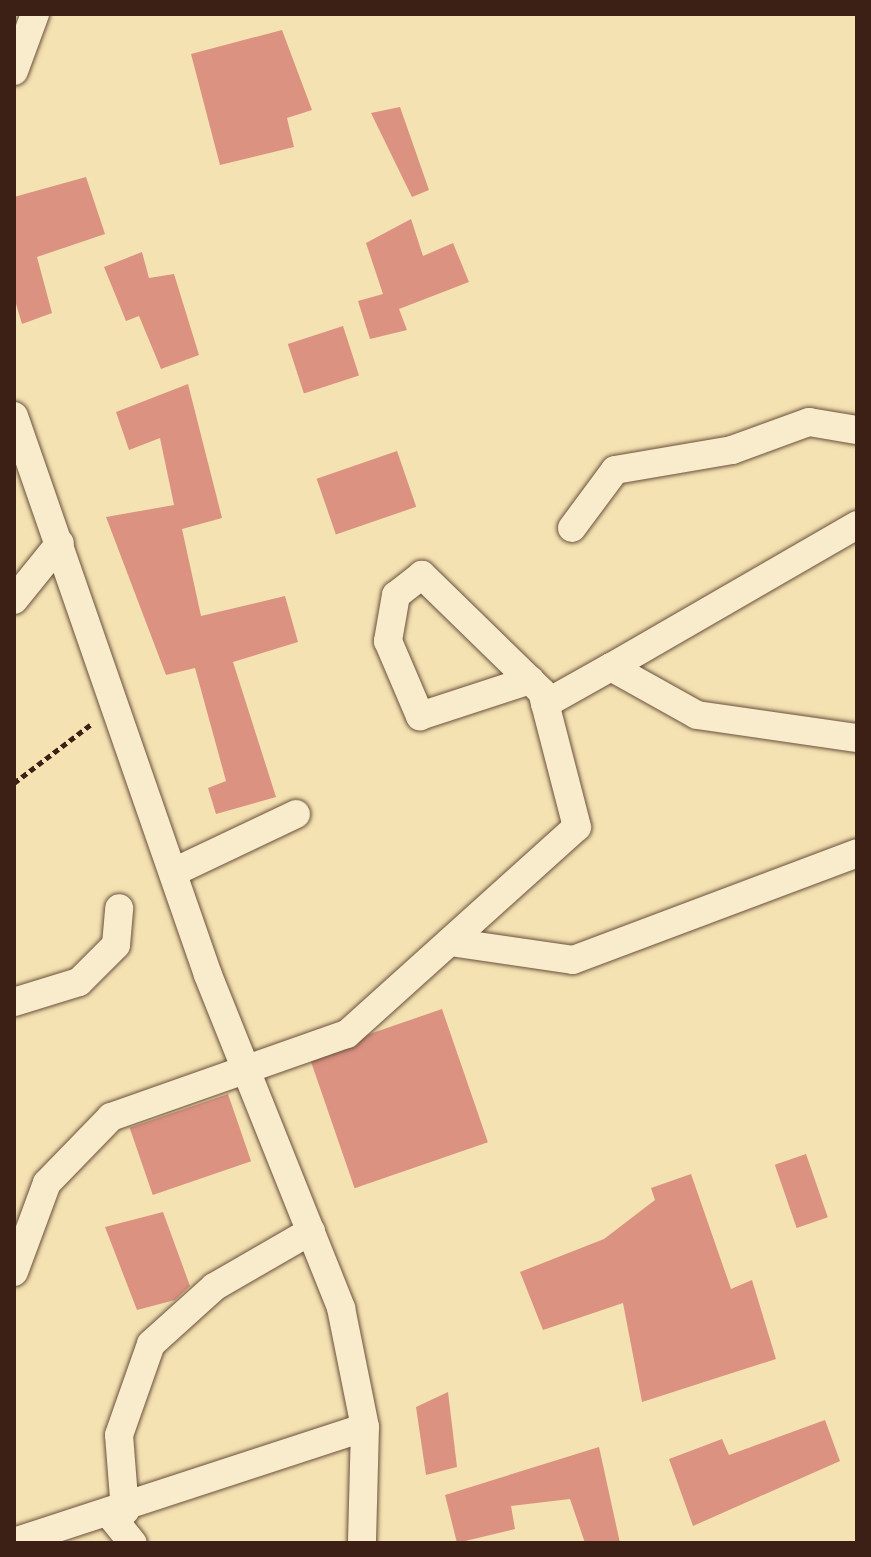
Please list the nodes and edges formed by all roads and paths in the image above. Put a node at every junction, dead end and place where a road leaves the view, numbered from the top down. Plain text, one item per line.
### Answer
1 (35, 14) edge
2 (14, 71) edge
3 (14, 416) edge
4 (857, 430) edge
5 (857, 525) edge
6 (572, 528) dead end
7 (60, 543) junction
8 (14, 600) edge
9 (611, 667) junction
10 (530, 680) junction
11 (118, 702) junction
12 (545, 704) junction
13 (857, 738) edge
14 (14, 783) edge
15 (296, 814) dead end
16 (857, 853) edge
17 (174, 872) junction
18 (119, 908) dead end
19 (450, 942) junction
20 (14, 1002) edge
21 (246, 1065) junction
22 (311, 1231) junction
23 (14, 1272) edge
24 (365, 1427) junction
25 (118, 1513) junction
26 (14, 1542) edge
27 (133, 1543) edge
28 (362, 1543) edge

1 - 2 street
3 - 7 street
4 - 6 street
5 - 9 street
7 - 8 street
7 - 11 street
9 - 12 street
9 - 13 street
10 - 10 street
10 - 12 street
11 - 14 path
11 - 17 street
12 - 19 street
15 - 17 street
16 - 19 street
17 - 21 street
18 - 20 street
19 - 21 street
21 - 22 street
21 - 23 street
22 - 24 street
22 - 25 street
24 - 25 street
24 - 28 street
25 - 26 street
25 - 27 street

